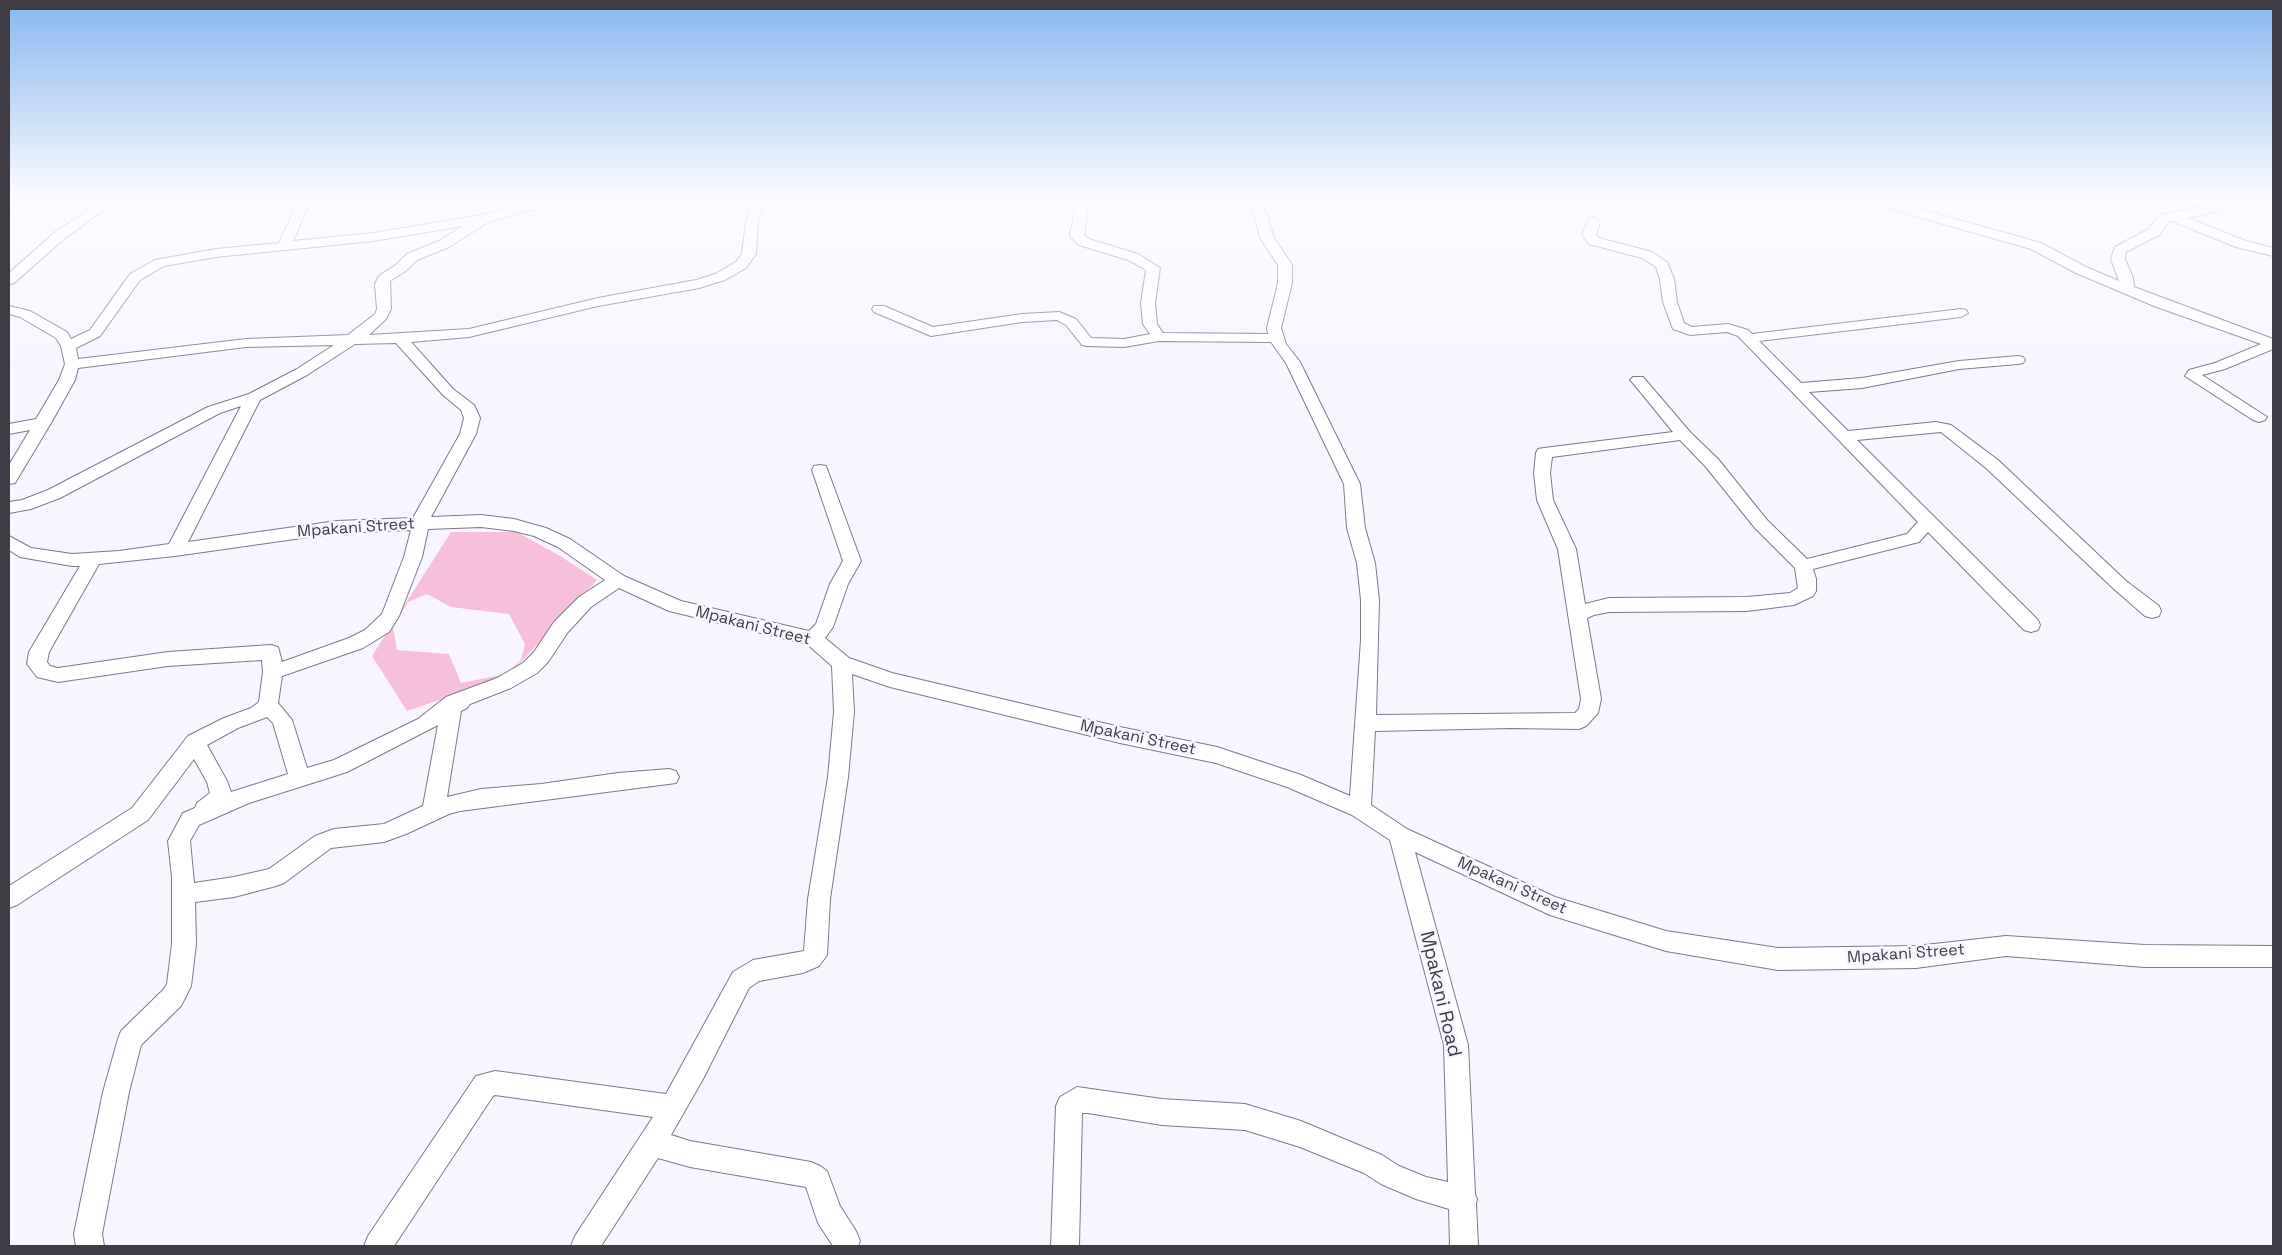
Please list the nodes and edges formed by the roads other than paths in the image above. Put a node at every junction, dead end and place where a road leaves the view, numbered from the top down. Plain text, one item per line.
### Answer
1 (33, 259) edge
2 (176, 259) edge
3 (410, 259) edge
4 (746, 259) edge
5 (1137, 259) edge
6 (1281, 259) edge
7 (1652, 259) edge
8 (2060, 259) edge
9 (2118, 259) edge
10 (9, 280) edge
11 (2127, 289) junction
12 (879, 309) dead end
13 (9, 310) edge
14 (1961, 313) dead end
15 (1159, 337) junction
16 (400, 338) junction
17 (1277, 338) junction
18 (1749, 339) junction
19 (349, 340) junction
20 (68, 346) junction
21 (2018, 360) dead end
22 (72, 364) junction
23 (1638, 380) dead end
24 (1796, 388) junction
25 (254, 397) junction
26 (2259, 417) dead end
27 (43, 423) junction
28 (9, 429) edge
29 (1684, 435) junction
30 (1844, 436) junction
31 (820, 470) dead end
32 (9, 479) edge
33 (9, 507) edge
34 (1928, 522) junction
35 (419, 523) junction
36 (1914, 538) junction
37 (9, 542) edge
38 (1950, 544) junction
39 (175, 550) junction
40 (93, 559) junction
41 (1803, 566) junction
42 (618, 580) junction
43 (2152, 611) dead end
44 (1577, 615) junction
45 (2031, 625) dead end
46 (813, 639) junction
47 (842, 663) junction
48 (538, 666) dead end
49 (273, 672) junction
50 (268, 705) junction
51 (1365, 723) junction
52 (195, 742) junction
53 (669, 777) dead end
54 (300, 778) junction
55 (1360, 809) junction
56 (432, 811) junction
57 (191, 819) junction
58 (1399, 835) junction
59 (183, 894) junction
60 (9, 898) edge
61 (2273, 957) edge
62 (673, 1107) junction
63 (652, 1143) junction
64 (1464, 1199) junction
65 (846, 1241) dead end
66 (90, 1246) edge
67 (378, 1246) edge
68 (585, 1246) edge
69 (1065, 1246) edge
70 (1464, 1246) edge

1 - 10 street
2 - 20 street
3 - 19 street
4 - 16 street
5 - 15 street
6 - 17 street
7 - 18 street
8 - 11 street
9 - 11 street
11 - 26 street
12 - 15 street
13 - 20 street
14 - 18 street
15 - 17 street
16 - 19 street
16 - 35 street
17 - 51 street
18 - 24 street
19 - 22 street
19 - 25 street
20 - 22 street
21 - 24 street
22 - 27 street
23 - 29 street
24 - 30 street
25 - 33 street
25 - 39 street
27 - 28 street
27 - 32 street
29 - 41 street
29 - 44 street
30 - 34 street
30 - 43 street
31 - 46 street
34 - 36 street
34 - 38 street
35 - 39 street, Mpakani Street
35 - 42 street, Mpakani Street
35 - 49 street
36 - 38 street
36 - 41 street
37 - 40 street, Mpakani Street
38 - 45 street
39 - 40 street, Mpakani Street
40 - 49 street
41 - 44 street
42 - 46 street, Mpakani Street
42 - 54 street
44 - 51 street
46 - 47 street, Mpakani Street
47 - 55 street, Mpakani Street
47 - 62 street
48 - 56 street
49 - 50 street
50 - 52 street
50 - 54 street
51 - 55 street
52 - 57 street
52 - 60 street
53 - 56 street
54 - 57 street
55 - 58 street, Mpakani Street
56 - 59 street
57 - 59 street
58 - 61 street, Mpakani Street
58 - 64 street, Mpakani Road
59 - 66 street
62 - 63 street
62 - 67 street
63 - 65 street
63 - 68 street
64 - 69 street
64 - 70 street, Mpakani Road

